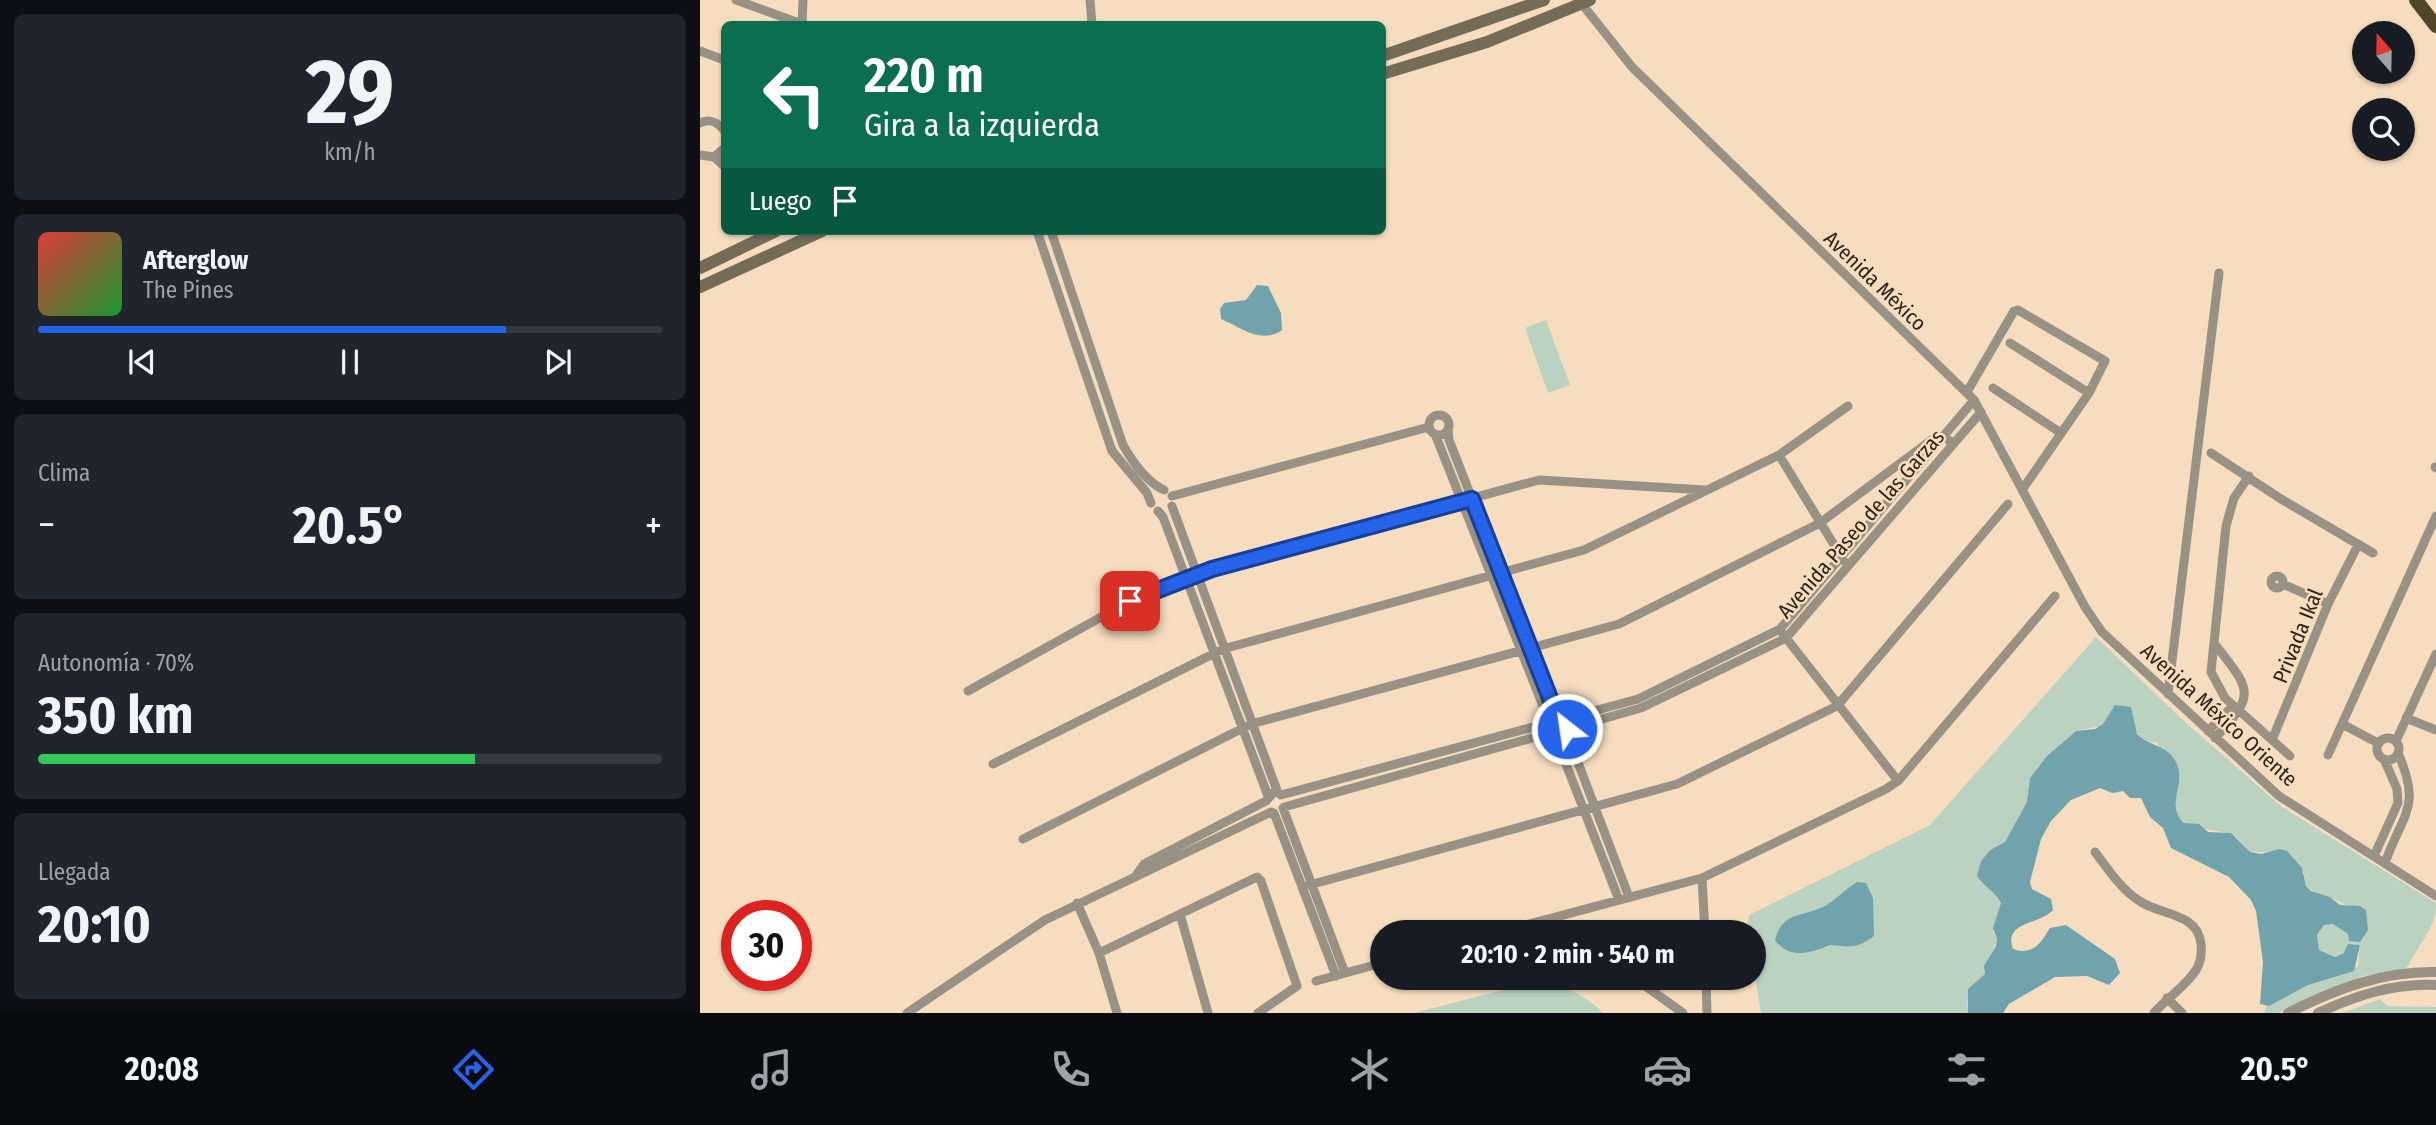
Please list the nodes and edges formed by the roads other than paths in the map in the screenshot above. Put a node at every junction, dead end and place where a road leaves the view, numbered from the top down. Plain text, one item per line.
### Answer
1 (736, 0) edge
2 (803, 0) edge
3 (1090, 0) edge
4 (1544, 0) edge
5 (2416, 0) edge
6 (1586, 2) edge
7 (794, 21) edge
8 (802, 21) edge
9 (1092, 21) edge
10 (2436, 26) edge
11 (700, 51) edge
12 (1386, 55) edge
13 (721, 59) edge
14 (1386, 73) edge
15 (702, 120) edge
16 (721, 127) edge
17 (721, 149) edge
18 (704, 157) edge
19 (721, 165) edge
20 (768, 235) edge
21 (813, 235) edge
22 (1038, 235) edge
23 (1050, 235) edge
24 (700, 268) edge
25 (2219, 273) dead end
26 (700, 287) edge
27 (1088, 341) junction
28 (2010, 343) dead end
29 (1076, 345) junction
30 (1993, 388) dead end
31 (1967, 392) junction
32 (2089, 393) junction
33 (1974, 400) junction
34 (1848, 405) dead end
35 (1981, 412) junction
36 (1448, 430) junction
37 (1432, 431) junction
38 (2061, 433) junction
39 (1944, 436) junction
40 (1952, 443) junction
41 (1123, 445) junction
42 (1112, 451) junction
43 (1916, 451) junction
44 (2211, 453) dead end
45 (1779, 455) junction
46 (1924, 459) junction
47 (2249, 476) junction
48 (1164, 489) junction
49 (1708, 490) junction
50 (2022, 490) junction
51 (1172, 496) junction
52 (1468, 500) junction
53 (1151, 503) junction
54 (2008, 504) dead end
55 (1172, 506) junction
56 (1158, 511) junction
57 (2436, 516) edge
58 (1820, 523) junction
59 (2358, 545) junction
60 (2373, 553) dead end
61 (1843, 561) junction
62 (1497, 574) junction
63 (1191, 576) junction
64 (2283, 584) dead end
65 (2055, 596) dead end
66 (2328, 604) junction
67 (2093, 620) joint
68 (1780, 629) junction
69 (1786, 638) junction
70 (2214, 643) junction
71 (1526, 649) junction
72 (1219, 651) junction
73 (2436, 654) edge
74 (2433, 666) edge
75 (968, 691) dead end
76 (2168, 694) junction
77 (1837, 706) junction
78 (2237, 709) junction
79 (2406, 718) junction
80 (1555, 720) junction
81 (2342, 724) junction
82 (1247, 726) junction
83 (1567, 730) junction
84 (2436, 730) edge
85 (1553, 734) junction
86 (2212, 734) junction
87 (2272, 740) junction
88 (2396, 741) junction
89 (2378, 743) junction
90 (2398, 753) junction
91 (2328, 755) dead end
92 (2290, 756) dead end
93 (2384, 760) junction
94 (993, 764) dead end
95 (1898, 781) junction
96 (1273, 796) junction
97 (1595, 807) junction
98 (1278, 810) junction
99 (1584, 810) junction
100 (1023, 839) dead end
101 (2095, 852) dead end
102 (2374, 856) junction
103 (2385, 863) junction
104 (1137, 874) junction
105 (1702, 878) junction
106 (1307, 885) junction
107 (2436, 896) edge
108 (1629, 897) junction
109 (1619, 900) junction
110 (1077, 903) junction
111 (1180, 914) junction
112 (1544, 920) edge
113 (1704, 920) edge
114 (1099, 953) junction
115 (1370, 966) edge
116 (2406, 972) junction
117 (2436, 972) edge
118 (1340, 975) junction
119 (1316, 981) dead end
120 (2407, 984) junction
121 (2436, 985) edge
122 (1651, 990) edge
123 (1706, 990) edge
124 (2167, 998) junction
125 (906, 1013) edge
126 (1117, 1013) edge
127 (1209, 1013) edge
128 (1258, 1013) edge
129 (1684, 1013) edge
130 (1707, 1013) edge
131 (2154, 1013) edge
132 (2182, 1013) edge
133 (2288, 1013) edge
134 (2318, 1013) edge

1 - 7 street
2 - 8 street
3 - 9 street
4 - 12 main road
5 - 10 highway
6 - 14 main road
6 - 31 street, Avenida México
11 - 13 street
15 - 16 street
17 - 18 street
18 - 19 street
20 - 24 main road
21 - 26 main road
22 - 29 street
23 - 27 street
25 - 76 street
27 - 29 street
27 - 41 street
28 - 32 street
29 - 42 street
30 - 38 street
31 - 32 street
31 - 33 street, Avenida México
32 - 38 street
33 - 35 street, Avenida México
33 - 39 street, Avenida Paseo de las Garzas
34 - 45 street
35 - 40 street, Avenida Paseo de las Garzas
35 - 50 street, Avenida México
36 - 37 street
36 - 37 street
36 - 52 street
37 - 51 street
37 - 52 street
38 - 50 street
39 - 40 street
39 - 43 street
39 - 46 street, Avenida Paseo de las Garzas
40 - 61 street, Avenida Paseo de las Garzas
41 - 42 street
41 - 48 street
42 - 53 street
43 - 46 street
43 - 58 street
44 - 47 street
45 - 49 street
45 - 58 street
46 - 61 street, Avenida Paseo de las Garzas
47 - 59 street
47 - 70 street
48 - 51 street
48 - 53 street
49 - 52 street
49 - 62 street
50 - 67 street, Avenida México
51 - 55 street
52 - 62 street
52 - 63 street
53 - 56 street
54 - 77 street
55 - 56 street
55 - 63 street
56 - 63 street
57 - 81 street
58 - 61 street
58 - 71 street
59 - 60 street
59 - 66 street, Privada Ikal
61 - 68 street, Avenida Paseo de las Garzas
61 - 69 street, Avenida Paseo de las Garzas
62 - 71 street
62 - 72 street
63 - 72 street
63 - 75 street
64 - 66 street
65 - 95 street
66 - 87 street, Privada Ikal
67 - 76 street, Avenida México Oriente
68 - 69 street
68 - 80 street, Avenida Paseo de las Garzas
69 - 77 street
69 - 83 street, Avenida Paseo de las Garzas
70 - 78 street
70 - 78 street, Privada Ikal
71 - 80 street
71 - 82 street
72 - 82 street
72 - 94 street
73 - 74 street
74 - 79 street
76 - 86 street, Avenida México Oriente
77 - 95 street
77 - 97 street
78 - 86 street
78 - 87 street
79 - 84 street
79 - 88 street
80 - 83 street
80 - 85 street
80 - 96 street, Avenida Paseo de las Garzas
81 - 89 street
81 - 91 street
82 - 96 street
82 - 100 street
83 - 85 street, Avenida Paseo de las Garzas
83 - 97 street
85 - 98 street, Avenida Paseo de las Garzas
85 - 99 street
86 - 102 street, Avenida México Oriente
87 - 92 street
88 - 89 street
88 - 90 street
89 - 93 street
90 - 93 street
90 - 103 street
93 - 102 street
95 - 105 street
96 - 98 street
96 - 98 street
96 - 104 street, Avenida Paseo de las Garzas
97 - 99 street
97 - 108 street
98 - 104 street, Avenida Paseo de las Garzas
98 - 106 street
99 - 106 street
99 - 109 street
101 - 124 street
102 - 103 street, Avenida México Oriente
103 - 107 street, Avenida México Oriente
104 - 110 street, Avenida Paseo de las Garzas
105 - 108 street
105 - 113 street
106 - 118 street
108 - 109 street
109 - 112 street
110 - 114 street
110 - 125 street, Avenida Paseo de las Garzas
111 - 114 street
111 - 127 street
111 - 128 street
114 - 126 street
115 - 118 street
116 - 117 street
116 - 120 street
116 - 133 street
118 - 119 street
120 - 121 street
120 - 134 street
122 - 129 street
123 - 130 street
124 - 131 street
124 - 132 street

